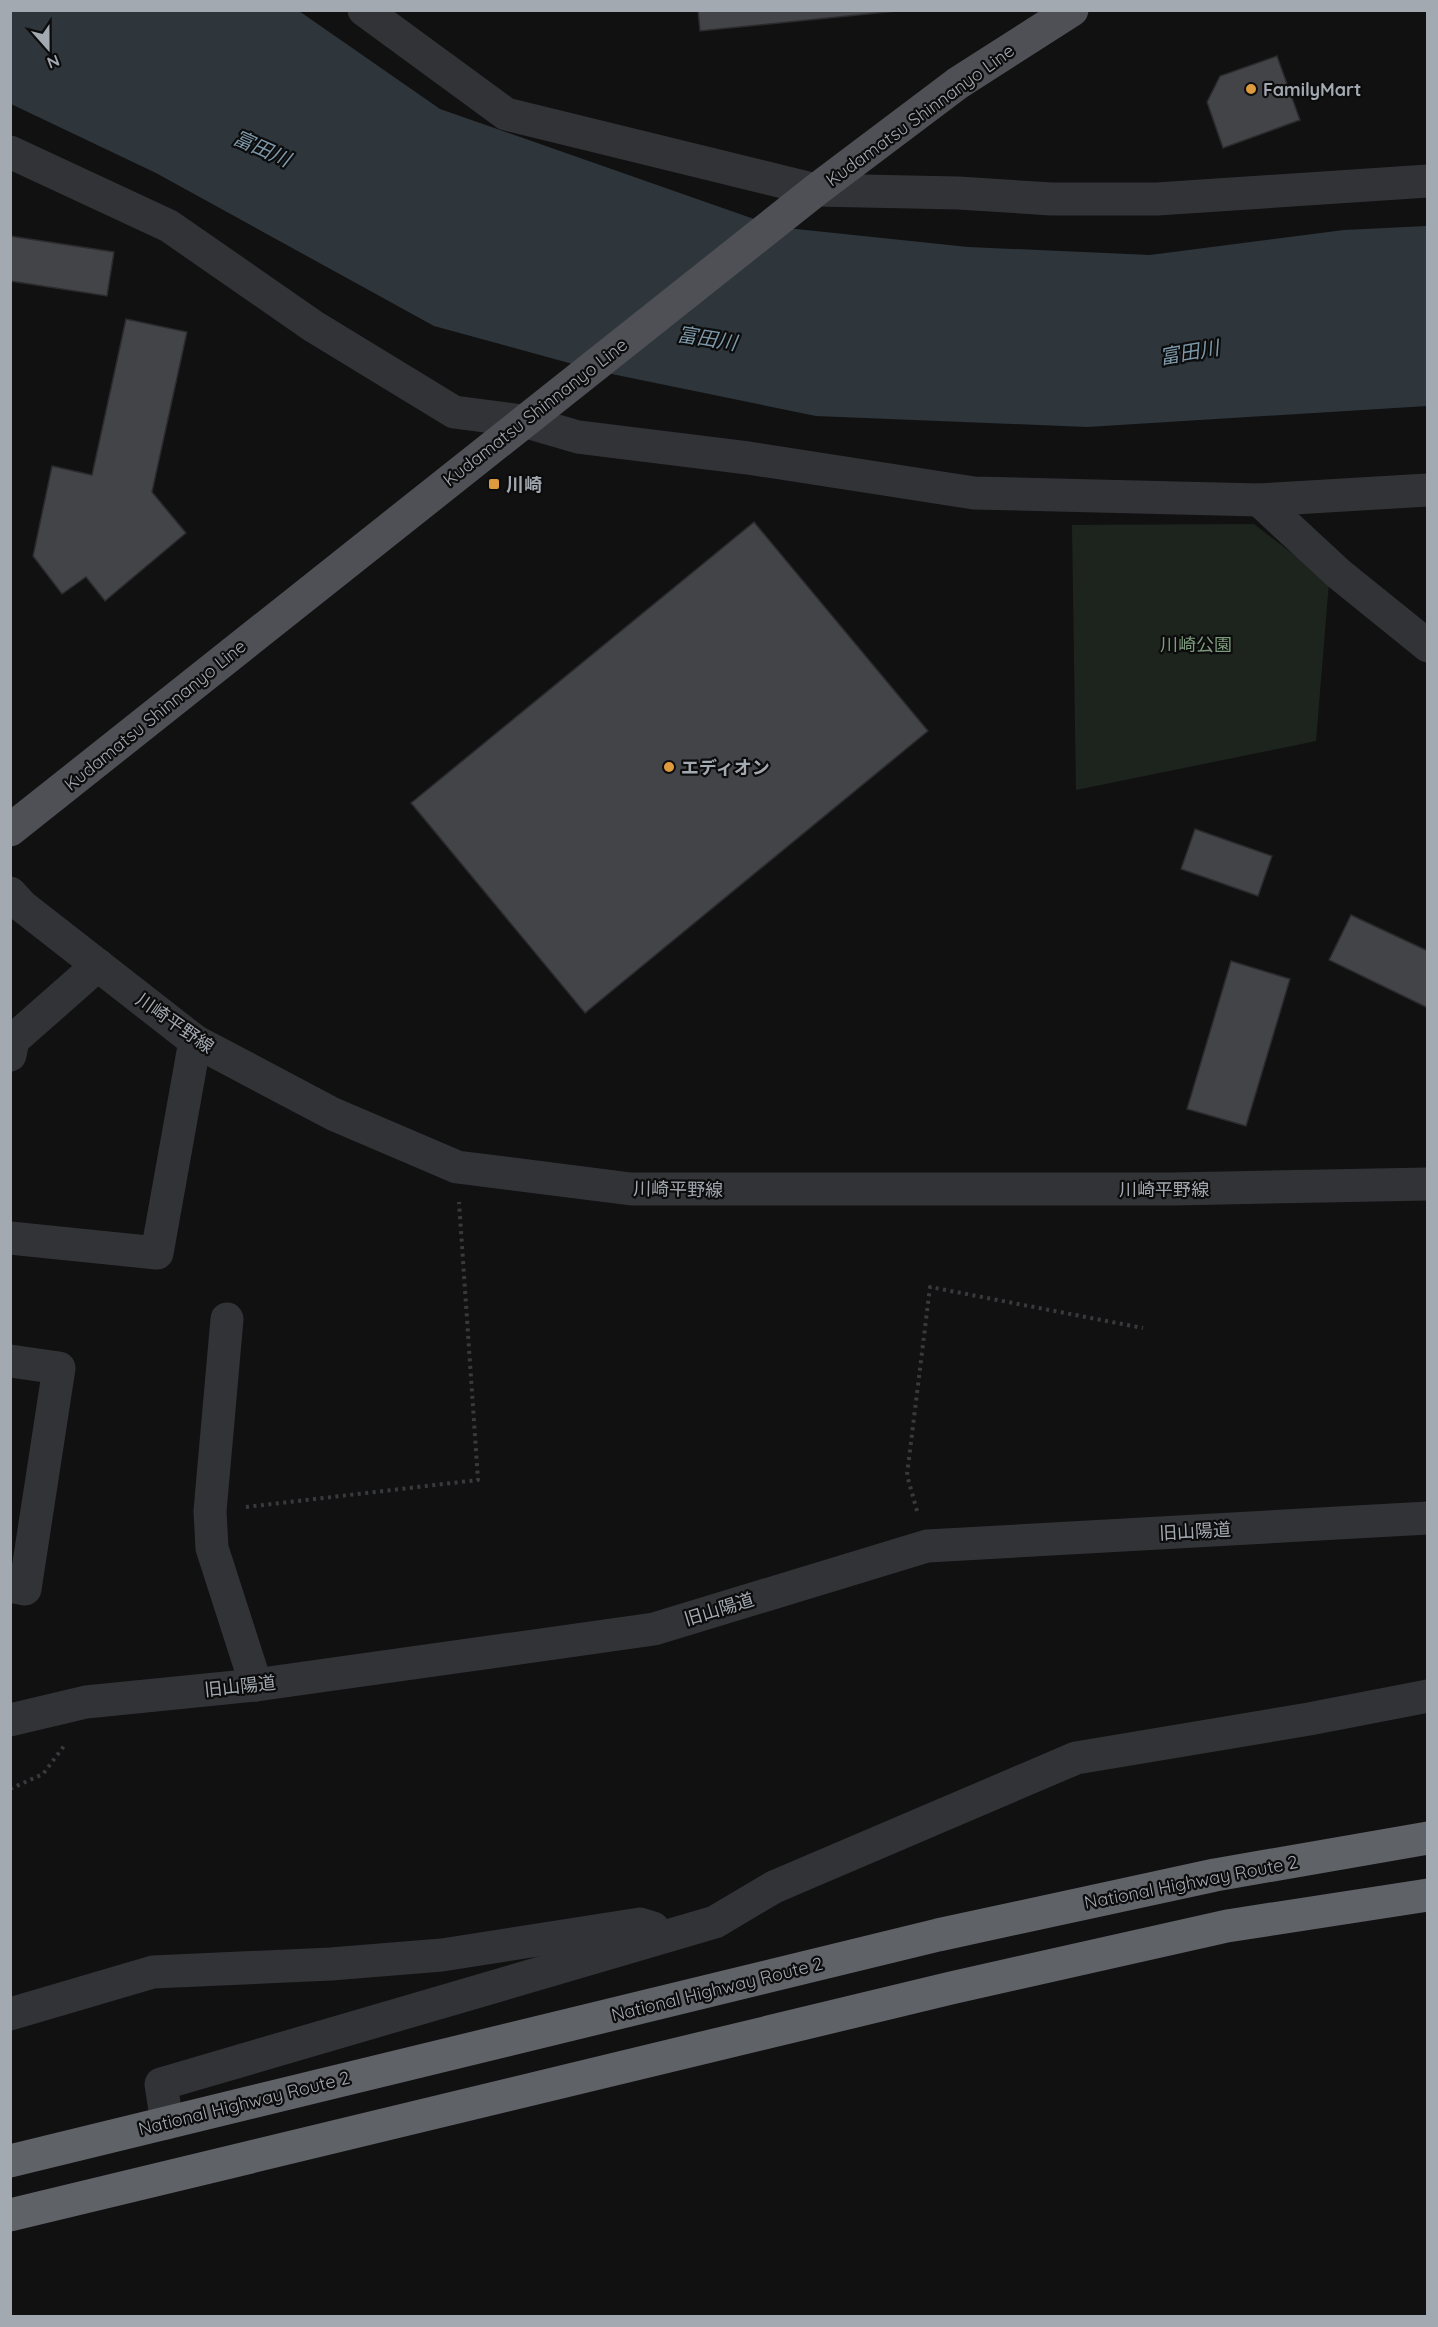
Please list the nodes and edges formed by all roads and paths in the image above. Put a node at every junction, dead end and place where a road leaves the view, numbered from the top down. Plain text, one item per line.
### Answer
1 (364, 10) edge
2 (1072, 10) edge
3 (10, 152) edge
4 (1428, 181) edge
5 (816, 190) junction
6 (523, 421) junction
7 (1428, 490) edge
8 (1260, 500) junction
9 (1428, 646) edge
10 (10, 830) edge
11 (10, 893) edge
12 (98, 965) junction
13 (195, 1041) junction
14 (10, 1055) edge
15 (457, 1167) junction
16 (1428, 1184) edge
17 (10, 1238) edge
18 (227, 1319) dead end
19 (1143, 1328) dead end
20 (10, 1361) edge
21 (210, 1512) junction
22 (1428, 1518) edge
23 (927, 1546) junction
24 (10, 1586) edge
25 (256, 1685) junction
26 (1428, 1696) edge
27 (86, 1702) junction
28 (10, 1720) edge
29 (10, 1789) edge
30 (1428, 1838) edge
31 (1428, 1895) edge
32 (674, 1934) junction
33 (10, 2014) edge
34 (167, 2123) junction
35 (10, 2161) edge
36 (10, 2215) edge

1 - 5 street
2 - 5 main road, Kudamatsu Shinnanyo Line
3 - 6 street
4 - 5 street
5 - 6 main road, Kudamatsu Shinnanyo Line
6 - 8 street
6 - 10 main road, Kudamatsu Shinnanyo Line
7 - 8 street
8 - 9 street
11 - 12 street, 川崎平野線
12 - 13 street, 川崎平野線
12 - 14 street
13 - 15 street, 川崎平野線
13 - 17 street
15 - 16 street, 川崎平野線
15 - 21 path
18 - 21 street
19 - 23 path
20 - 24 street
21 - 25 street
22 - 23 street, 旧山陽道
23 - 25 street, 旧山陽道
25 - 27 street, 旧山陽道
26 - 32 street
27 - 28 street, 旧山陽道
27 - 29 path
30 - 34 highway, National Highway Route 2
31 - 36 highway
32 - 33 street
32 - 34 street
34 - 35 highway, National Highway Route 2

